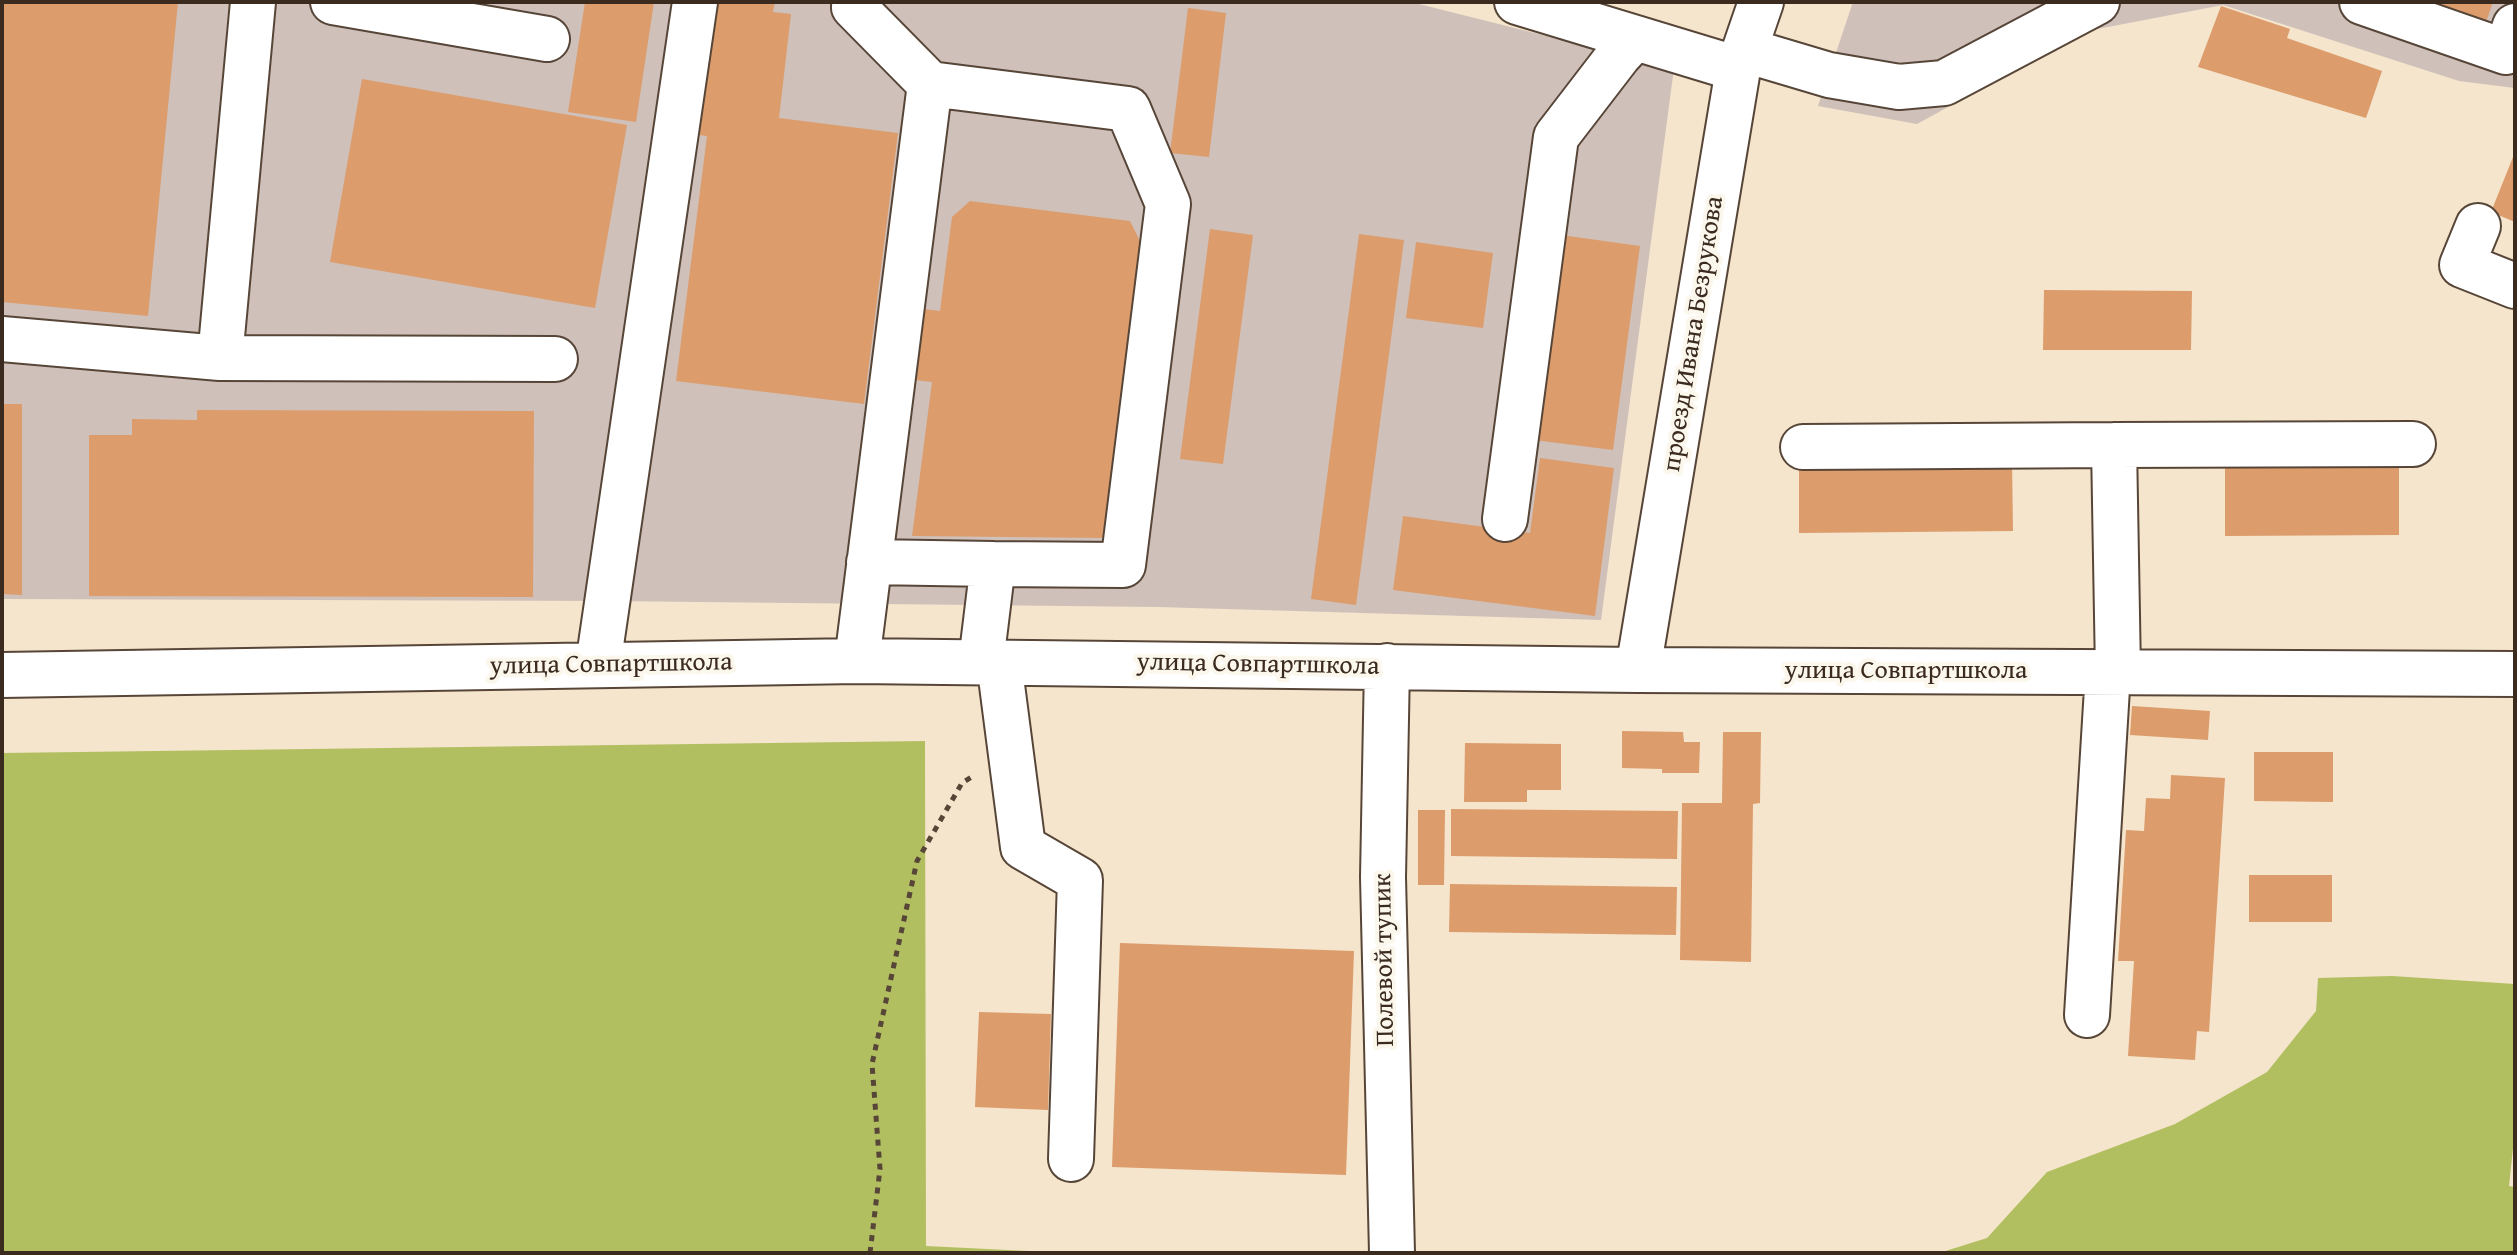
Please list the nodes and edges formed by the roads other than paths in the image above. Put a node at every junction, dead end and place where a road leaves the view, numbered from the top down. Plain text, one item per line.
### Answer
1 (253, 2) edge
2 (333, 2) edge
3 (695, 2) edge
4 (855, 2) edge
5 (1761, 2) edge
6 (2097, 2) edge
7 (2362, 2) edge
8 (1538, 5) edge
9 (2515, 26) edge
10 (1635, 38) junction
11 (547, 39) dead end
12 (1741, 60) junction
13 (930, 84) junction
14 (2478, 226) dead end
15 (2515, 286) edge
16 (2, 339) edge
17 (220, 358) junction
18 (555, 359) dead end
19 (2413, 444) dead end
20 (2114, 445) junction
21 (1803, 447) dead end
22 (1505, 519) dead end
23 (869, 562) junction
24 (993, 564) junction
25 (857, 661) junction
26 (990, 662) junction
27 (598, 665) junction
28 (1387, 666) junction
29 (1638, 670) junction
30 (2113, 672) junction
31 (2515, 674) edge
32 (2, 675) edge
33 (2087, 1015) dead end
34 (1071, 1159) dead end
35 (1392, 1253) edge

1 - 17 street
2 - 11 street
3 - 27 street
4 - 13 street
5 - 12 street, проезд Ивана Безрукова
6 - 12 street
7 - 9 street
8 - 10 street
10 - 12 street
10 - 22 street
12 - 29 street, проезд Ивана Безрукова
13 - 23 street
13 - 24 street
14 - 15 street
16 - 17 street
17 - 18 street
19 - 20 street
20 - 21 street
20 - 30 street
23 - 24 street
23 - 25 street
24 - 26 street
25 - 26 street, улица Совпартшкола
25 - 27 street, улица Совпартшкола
26 - 28 street, улица Совпартшкола
26 - 34 street
27 - 32 street, улица Совпартшкола
28 - 29 street, улица Совпартшкола
28 - 35 street, Полевой тупик
29 - 30 street, улица Совпартшкола
30 - 31 street, улица Совпартшкола
30 - 33 street

